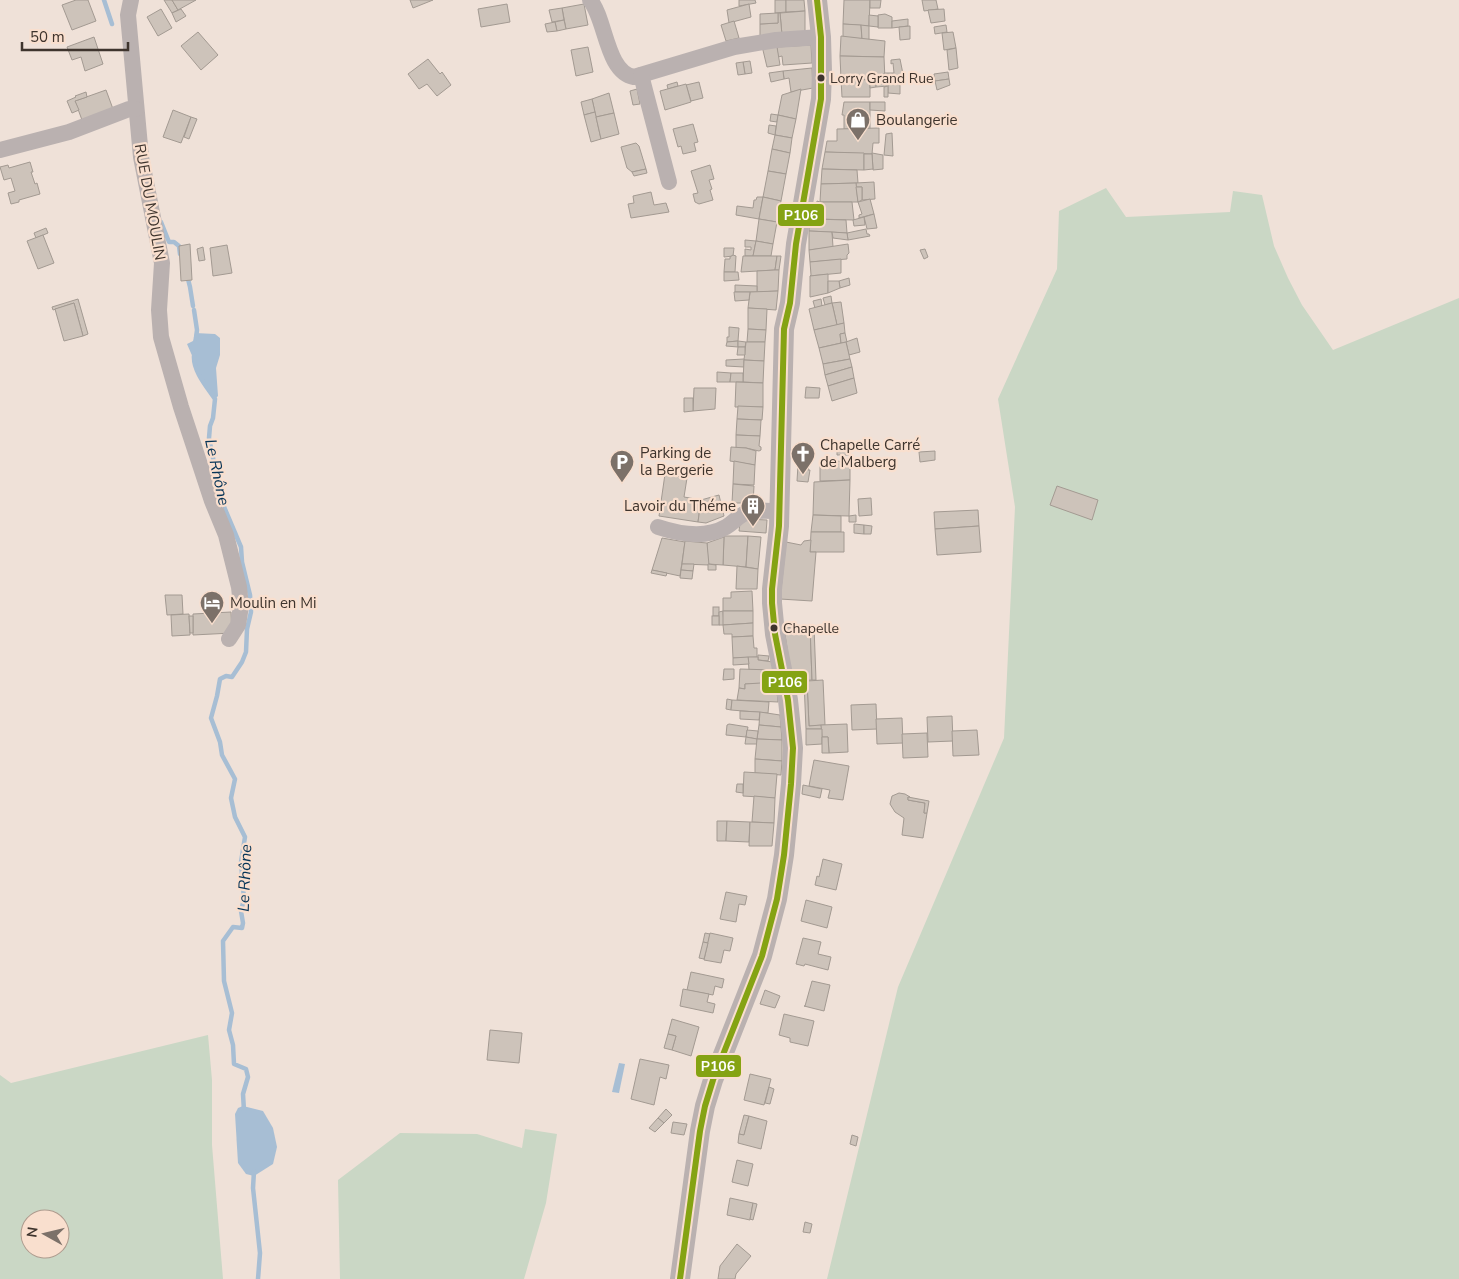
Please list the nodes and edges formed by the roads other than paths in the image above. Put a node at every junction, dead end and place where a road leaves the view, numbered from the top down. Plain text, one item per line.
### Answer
1 (131, 0) edge
2 (590, 0) edge
3 (817, 0) edge
4 (821, 37) junction
5 (641, 76) junction
6 (136, 109) junction
7 (0, 150) edge
8 (669, 182) dead end
9 (779, 511) junction
10 (658, 528) dead end
11 (229, 640) dead end
12 (680, 1279) edge

1 - 6 street, RUE DU MOULIN
2 - 5 street
3 - 4 street
4 - 5 street
4 - 9 street
5 - 8 street
6 - 7 street
6 - 11 street, RUE DU MOULIN
9 - 10 street
9 - 12 street

